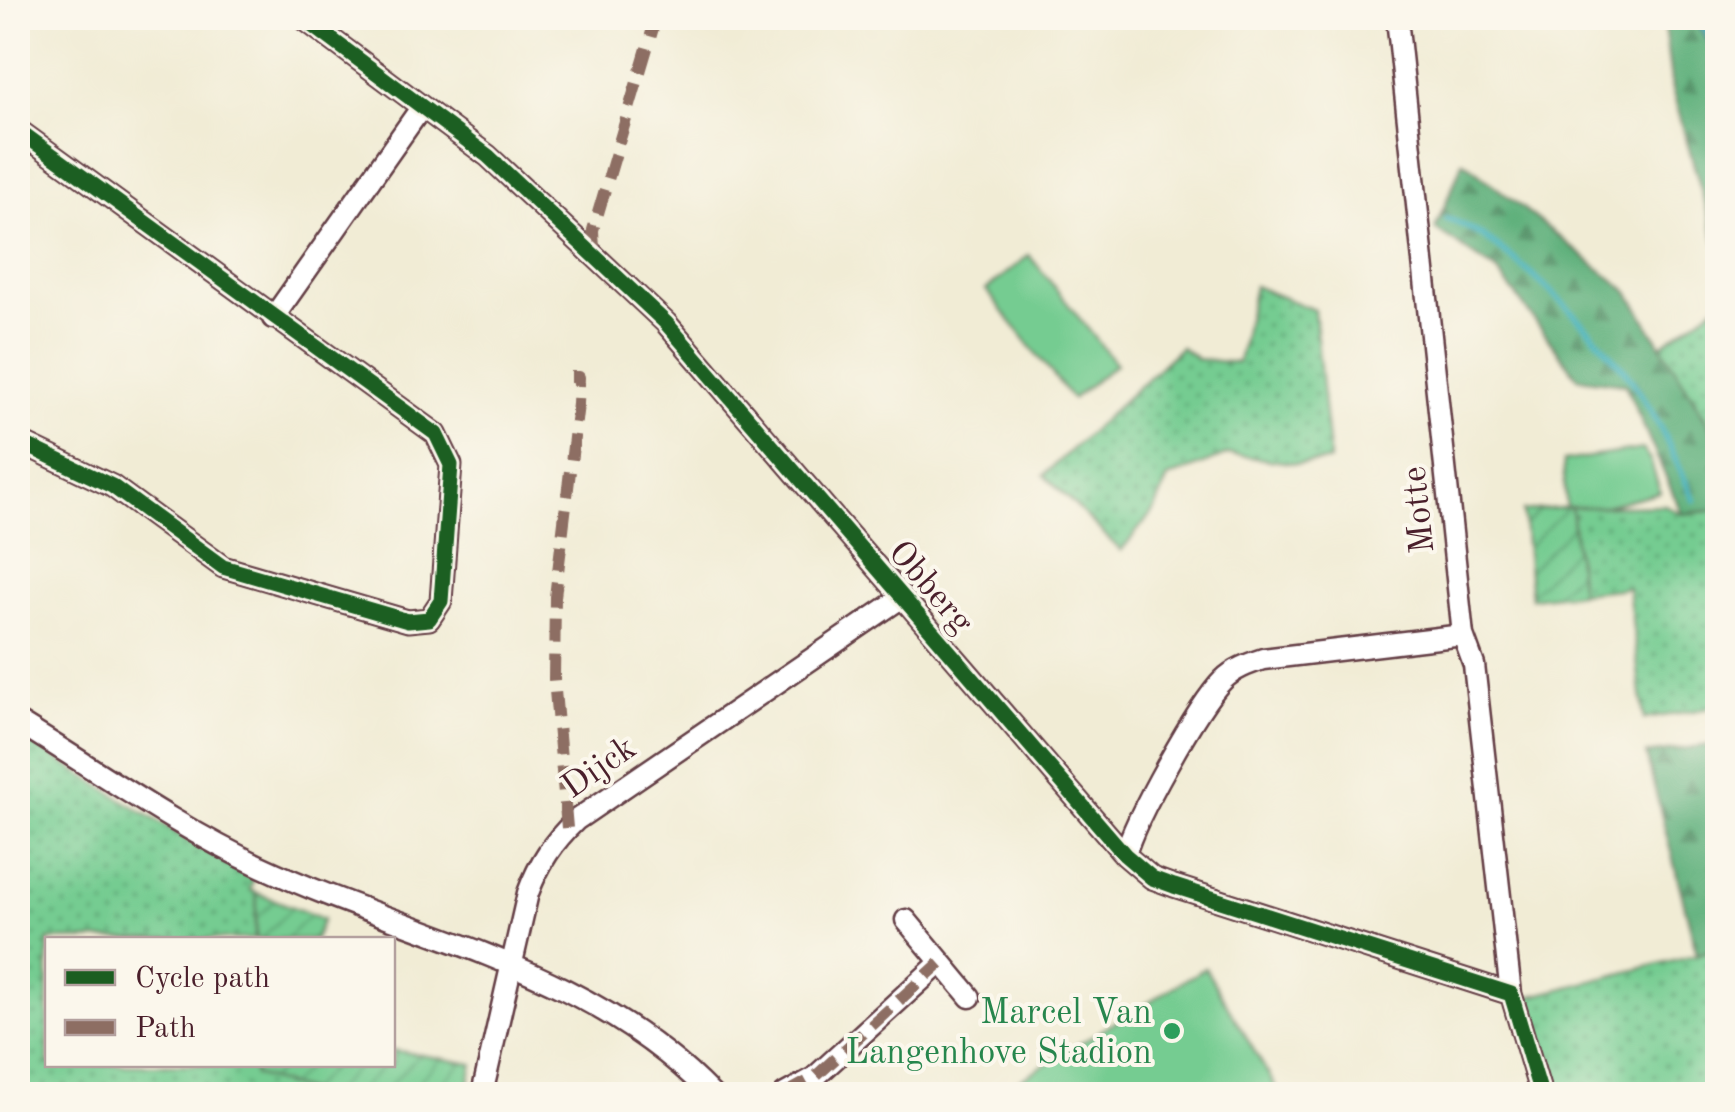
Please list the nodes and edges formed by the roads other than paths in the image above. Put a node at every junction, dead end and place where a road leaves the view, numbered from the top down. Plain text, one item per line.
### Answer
1 (303, 18) edge
2 (1397, 18) edge
3 (422, 108) junction
4 (18, 130) edge
5 (273, 318) junction
6 (18, 442) edge
7 (901, 598) junction
8 (1464, 635) junction
9 (18, 722) edge
10 (1124, 855) junction
11 (906, 920) dead end
12 (511, 961) junction
13 (940, 962) junction
14 (1510, 994) junction
15 (970, 996) dead end
16 (482, 1094) edge
17 (711, 1094) edge
18 (785, 1094) edge
19 (1541, 1094) edge

1 - 3 street, Obberg
2 - 8 street, Motte
3 - 5 street
3 - 7 street, Obberg
4 - 5 street
5 - 6 street
7 - 10 street, Obberg
7 - 12 street, Dijck
8 - 10 street
8 - 14 street, Motte
9 - 12 street
10 - 14 street, Obberg
11 - 13 street
12 - 16 street, Dijck
12 - 17 street
13 - 15 street
13 - 18 street
14 - 19 street

